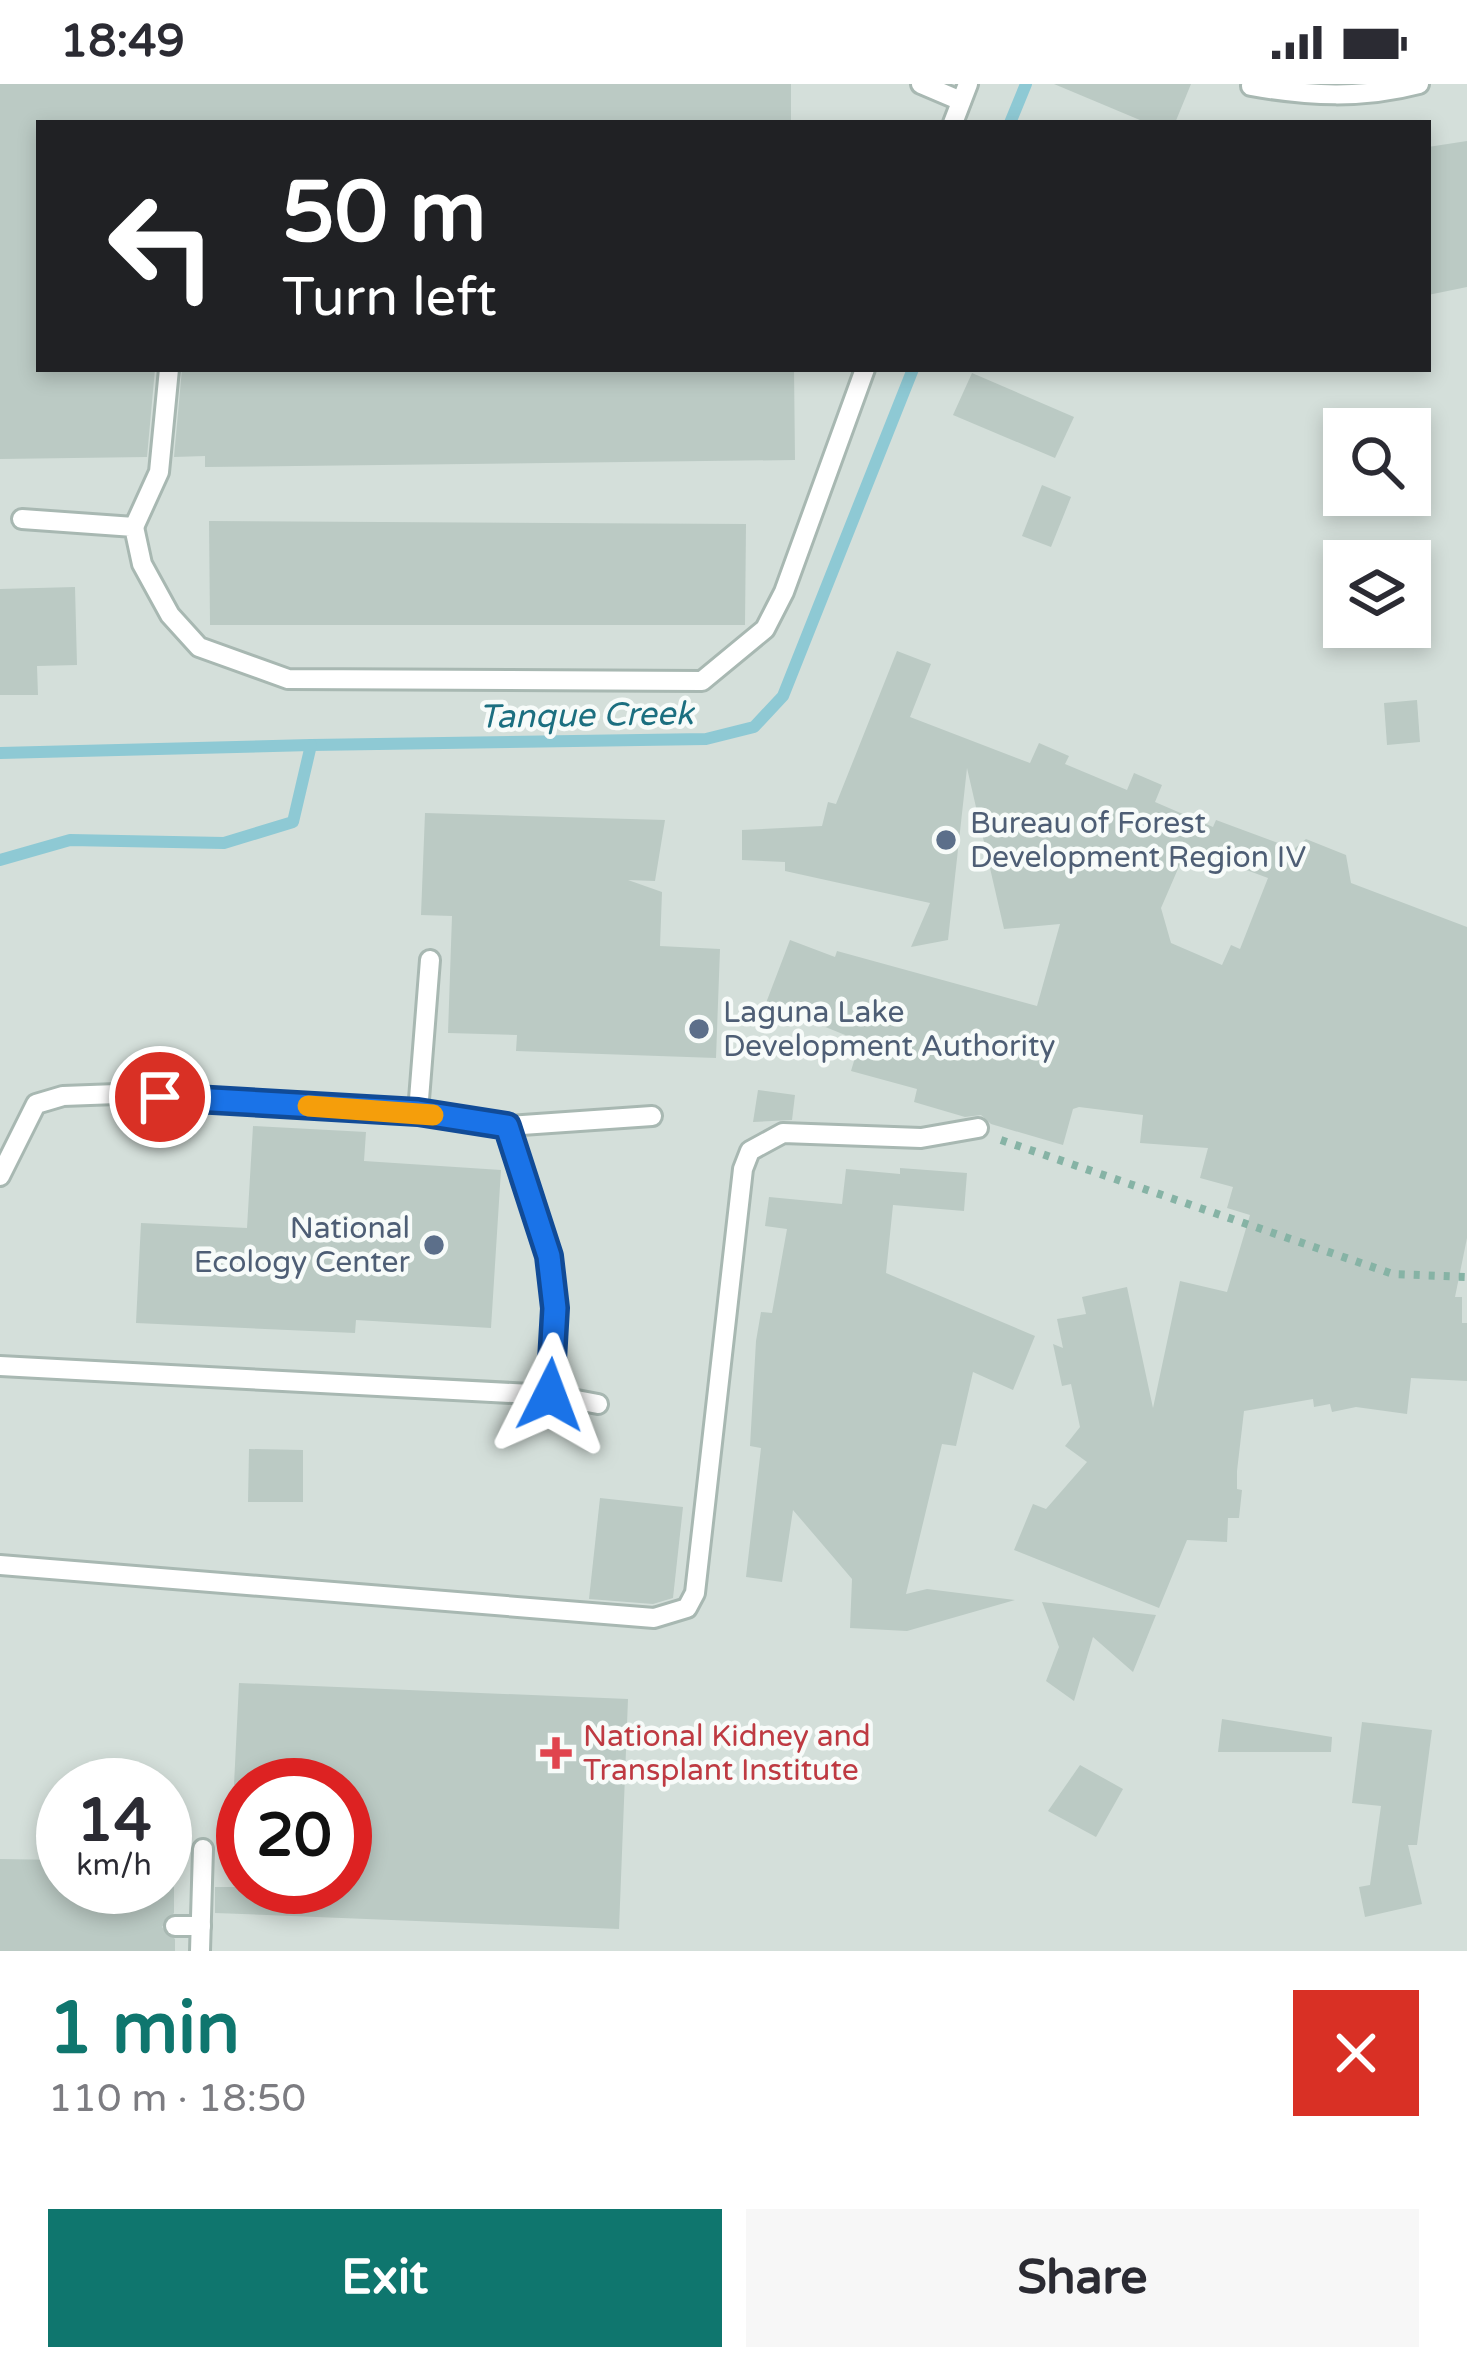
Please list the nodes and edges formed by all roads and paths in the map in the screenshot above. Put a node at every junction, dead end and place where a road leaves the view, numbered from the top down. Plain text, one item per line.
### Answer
1 (921, 84) edge
2 (1419, 84) edge
3 (1251, 86) edge
4 (964, 92) edge
5 (169, 372) edge
6 (864, 372) edge
7 (22, 519) dead end
8 (134, 527) junction
9 (430, 960) dead end
10 (418, 1112) junction
11 (652, 1116) dead end
12 (507, 1126) junction
13 (978, 1128) joint
14 (0, 1176) edge
15 (1467, 1277) edge
16 (0, 1366) edge
17 (550, 1395) junction
18 (598, 1404) dead end
19 (0, 1565) edge
20 (203, 1849) dead end
21 (175, 1926) dead end
22 (201, 1926) junction
23 (200, 1951) edge

1 - 4 lane
2 - 3 lane
5 - 8 lane
6 - 8 lane
7 - 8 lane
9 - 10 lane
10 - 12 lane
10 - 14 lane
11 - 12 lane
12 - 17 lane
13 - 15 path
13 - 19 lane
16 - 17 lane
17 - 18 lane
20 - 22 lane
21 - 22 lane
22 - 23 lane

